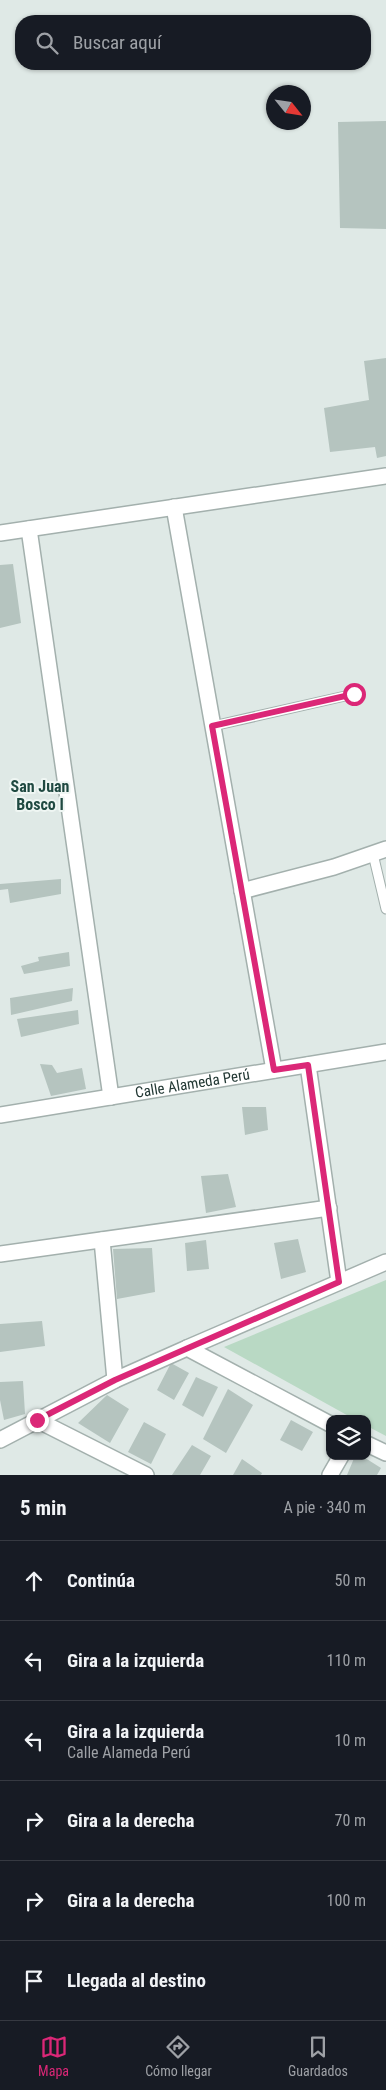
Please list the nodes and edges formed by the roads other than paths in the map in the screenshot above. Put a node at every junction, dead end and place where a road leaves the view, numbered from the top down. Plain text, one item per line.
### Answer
1 (386, 476) edge
2 (174, 507) junction
3 (29, 529) junction
4 (0, 533) edge
5 (354, 694) dead end
6 (212, 726) junction
7 (379, 851) edge
8 (242, 891) junction
9 (386, 909) edge
10 (386, 1052) edge
11 (308, 1065) junction
12 (274, 1070) junction
13 (111, 1097) junction
14 (0, 1115) edge
15 (329, 1208) junction
16 (102, 1240) junction
17 (0, 1254) edge
18 (386, 1262) edge
19 (339, 1282) junction
20 (187, 1348) junction
21 (115, 1380) junction
22 (37, 1420) junction
23 (326, 1422) edge
24 (0, 1440) edge
25 (371, 1446) edge
26 (386, 1453) edge
27 (339, 1460) edge
28 (146, 1475) edge
29 (330, 1475) edge

1 - 2 street
2 - 3 street
2 - 6 street
3 - 4 street
3 - 13 street
5 - 6 lane
6 - 8 street
7 - 8 street
7 - 9 lane
8 - 12 street
10 - 11 street, Calle Alameda Perú
11 - 12 street, Calle Alameda Perú
11 - 15 street
12 - 13 street, Calle Alameda Perú
13 - 14 street, Calle Alameda Perú
15 - 16 street
15 - 19 street
16 - 17 street
16 - 21 street
18 - 19 street
19 - 20 street
20 - 21 street
20 - 23 street
21 - 22 street
22 - 24 street
22 - 28 street
25 - 26 street
27 - 29 street

